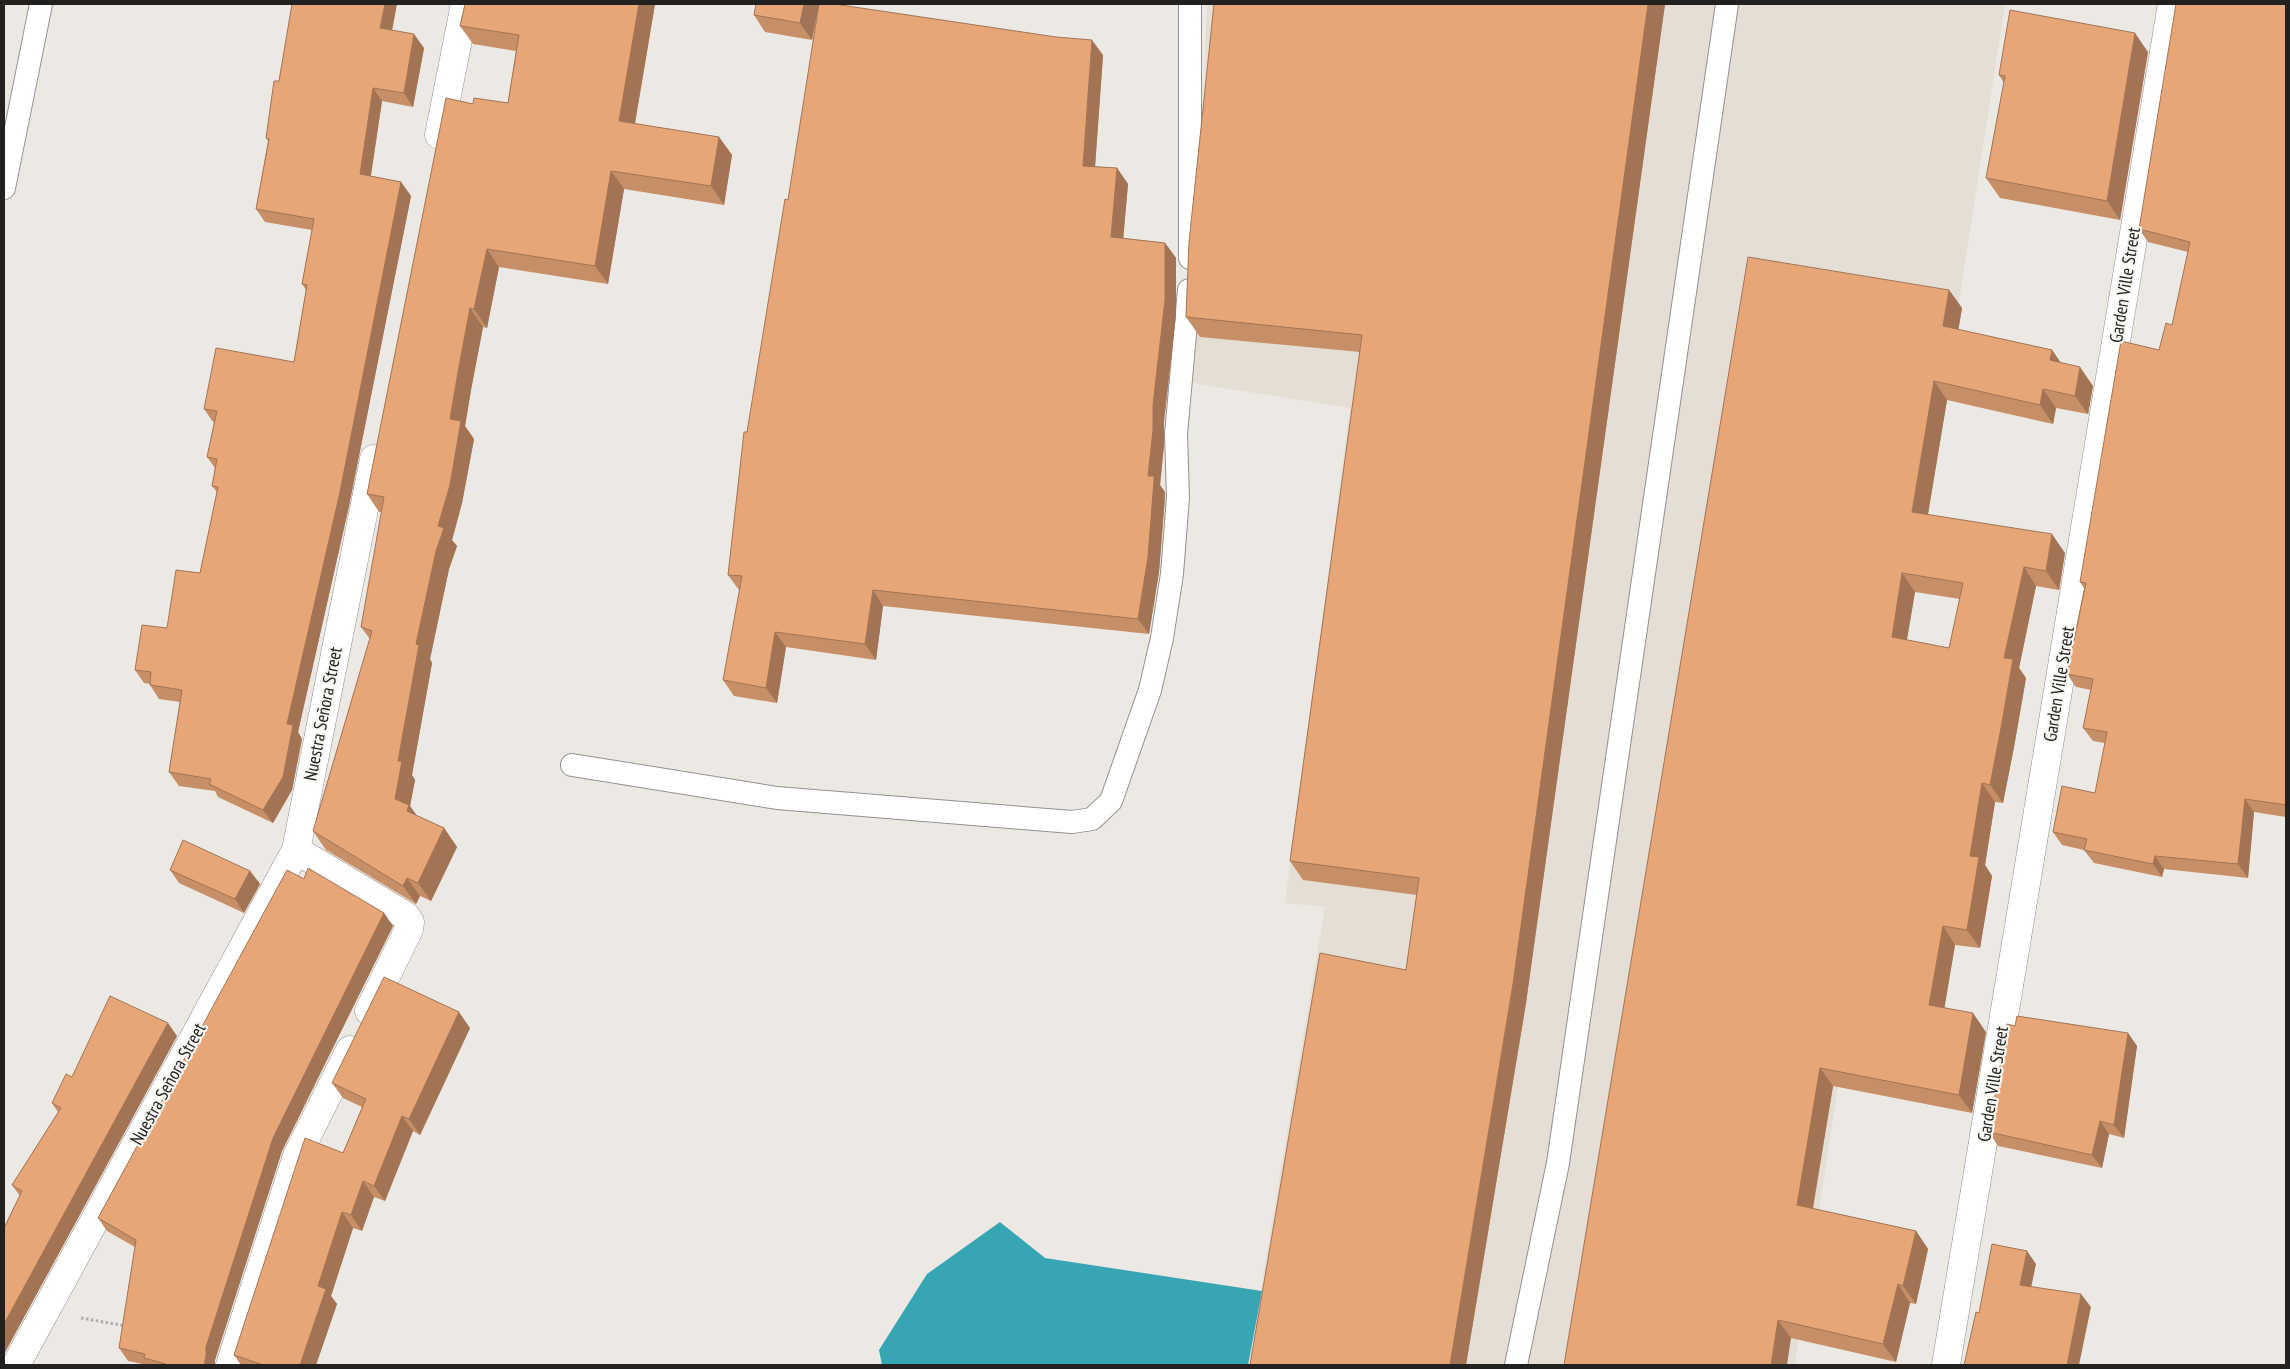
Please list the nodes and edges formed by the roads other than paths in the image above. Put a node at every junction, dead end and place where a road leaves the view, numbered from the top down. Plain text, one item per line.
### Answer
1 (42, 4) edge
2 (466, 4) edge
3 (1190, 4) edge
4 (1727, 4) edge
5 (2172, 4) edge
6 (434, 159) edge
7 (4, 188) edge
8 (380, 432) edge
9 (572, 765) dead end
10 (296, 850) junction
11 (16, 1365) edge
12 (230, 1365) edge
13 (1516, 1365) edge
14 (1946, 1365) edge

1 - 7 lane
2 - 6 street
3 - 9 lane
4 - 13 lane
5 - 14 street, Garden Ville Street
8 - 10 street, Nuestra Señora Street
10 - 11 street, Nuestra Señora Street
10 - 12 street

